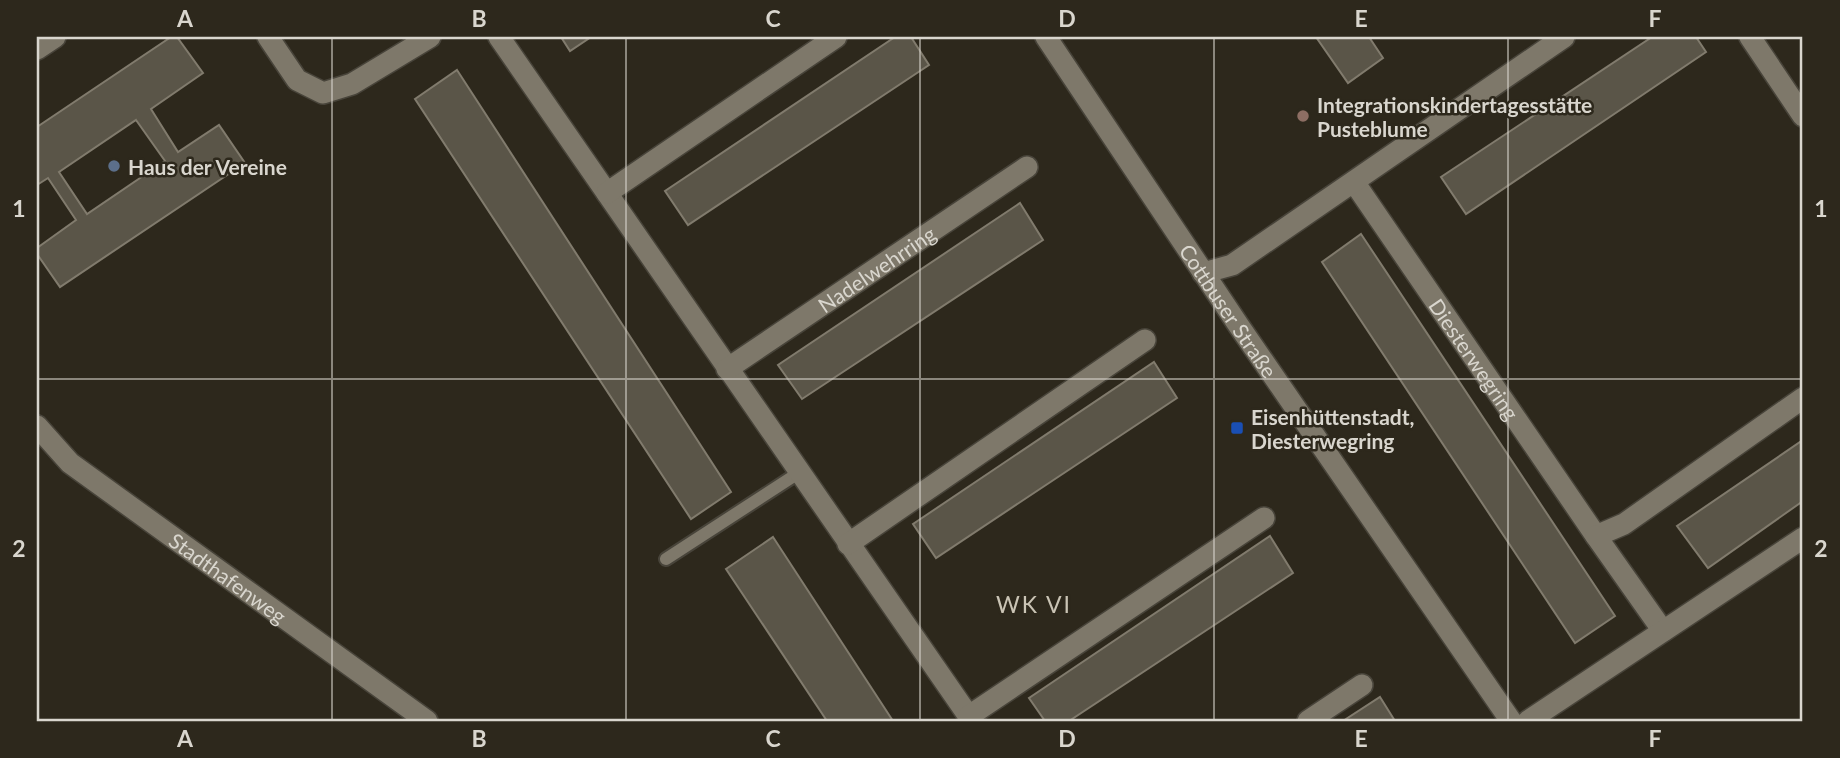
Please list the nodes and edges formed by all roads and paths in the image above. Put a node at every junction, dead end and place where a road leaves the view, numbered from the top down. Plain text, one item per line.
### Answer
1 (55, 37) edge
2 (268, 37) edge
3 (430, 37) edge
4 (499, 37) edge
5 (836, 37) edge
6 (1046, 37) edge
7 (1564, 37) edge
8 (1750, 37) edge
9 (37, 49) edge
10 (1803, 116) edge
11 (1027, 167) dead end
12 (1354, 181) junction
13 (607, 193) junction
14 (1203, 273) junction
15 (1145, 340) dead end
16 (727, 369) junction
17 (1803, 398) edge
18 (37, 426) edge
19 (800, 472) junction
20 (1264, 518) dead end
21 (1596, 536) junction
22 (1803, 538) edge
23 (848, 544) junction
24 (666, 559) dead end
25 (1662, 631) junction
26 (1362, 685) dead end
27 (971, 719) edge
28 (427, 721) edge
29 (1308, 721) edge
30 (1511, 721) edge
31 (1528, 721) edge

1 - 9 street
2 - 3 street
4 - 13 street
5 - 13 street
6 - 14 street, Cottbuser Straße
7 - 12 street
8 - 10 street
11 - 16 street, Nadelwehrring
12 - 14 street
12 - 21 street, Diesterwegring
13 - 16 street
14 - 30 street, Cottbuser Straße
15 - 23 street
16 - 19 street
17 - 21 street
18 - 28 street, Stadthafenweg
19 - 23 street
19 - 24 lane
20 - 27 street
21 - 25 street, Diesterwegring
22 - 25 street
23 - 27 street
25 - 31 street
26 - 29 street

